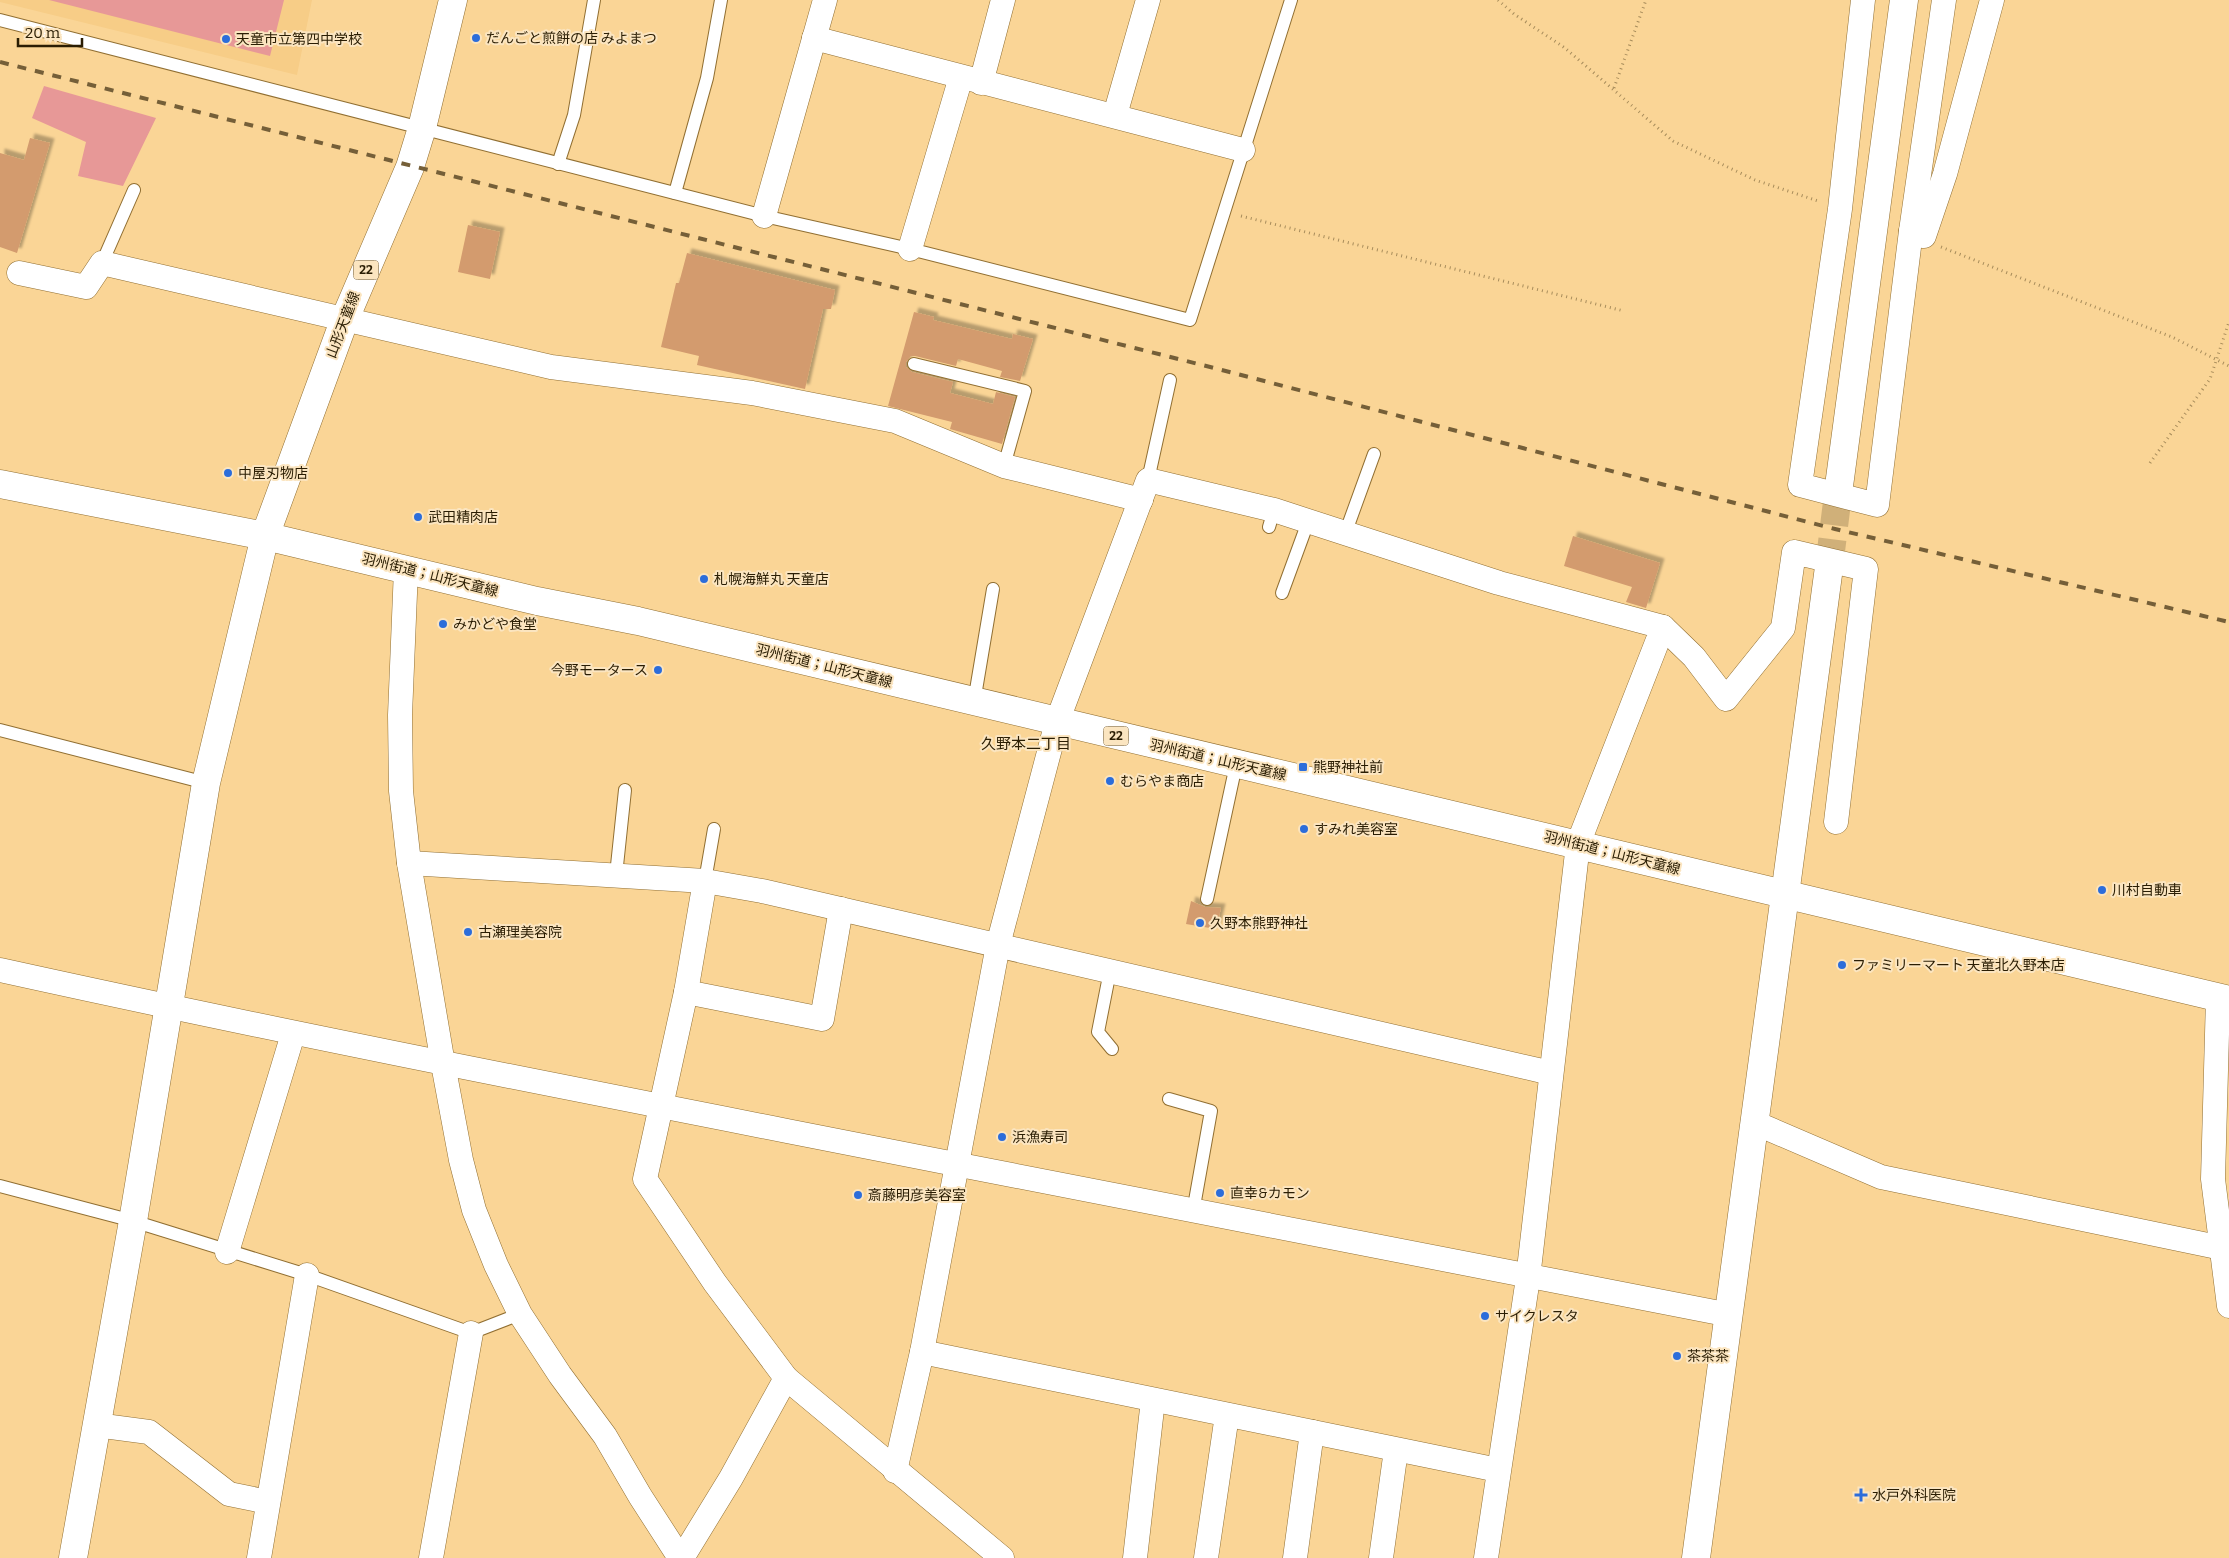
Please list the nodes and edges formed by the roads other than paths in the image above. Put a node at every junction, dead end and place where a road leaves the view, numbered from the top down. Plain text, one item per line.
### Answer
1 (453, 0) edge
2 (594, 0) edge
3 (721, 0) edge
4 (825, 0) edge
5 (1003, 0) edge
6 (1148, 0) edge
7 (1291, 0) edge
8 (1863, 0) edge
9 (1904, 0) edge
10 (1944, 0) edge
11 (1992, 0) edge
12 (0, 20) edge
13 (814, 38) junction
14 (971, 80) junction
15 (1115, 115) junction
16 (422, 128) junction
17 (1243, 150) junction
18 (558, 164) junction
19 (134, 190) dead end
20 (675, 192) junction
21 (764, 216) junction
22 (1918, 234) junction
23 (910, 249) junction
24 (102, 263) junction
25 (19, 273) dead end
26 (344, 320) junction
27 (914, 364) dead end
28 (1170, 380) dead end
29 (1374, 454) dead end
30 (1004, 466) junction
31 (0, 484) edge
32 (1839, 486) tunnel mouth
33 (1144, 490) junction
34 (1308, 522) junction
35 (1345, 534) junction
36 (265, 536) junction
37 (1829, 567) tunnel mouth
38 (406, 569) junction
39 (993, 589) dead end
40 (1282, 593) dead end
41 (1663, 627) junction
42 (974, 702) junction
43 (1057, 722) junction
44 (0, 730) edge
45 (1236, 765) junction
46 (206, 783) junction
47 (625, 790) dead end
48 (1836, 822) dead end
49 (714, 829) dead end
50 (1578, 844) junction
51 (409, 863) junction
52 (616, 876) junction
53 (705, 881) junction
54 (1786, 893) junction
55 (1207, 899) dead end
56 (841, 909) junction
57 (998, 945) junction
58 (0, 970) edge
59 (1110, 971) junction
60 (686, 992) junction
61 (2224, 999) edge
62 (168, 1007) junction
63 (293, 1034) junction
64 (1112, 1049) dead end
65 (444, 1064) junction
66 (1551, 1073) junction
67 (1169, 1098) dead end
68 (660, 1108) junction
69 (2222, 1120) edge
70 (1753, 1122) junction
71 (956, 1164) junction
72 (0, 1186) edge
73 (1193, 1212) junction
74 (133, 1221) junction
75 (2222, 1248) junction
76 (227, 1252) junction
77 (307, 1275) junction
78 (1528, 1278) junction
79 (2229, 1306) edge
80 (520, 1314) junction
81 (1730, 1315) junction
82 (470, 1333) junction
83 (922, 1352) junction
84 (786, 1378) junction
85 (1153, 1400) junction
86 (1227, 1415) junction
87 (96, 1425) junction
88 (1312, 1432) junction
89 (1396, 1450) junction
90 (1498, 1470) junction
91 (895, 1471) junction
92 (268, 1502) junction
93 (73, 1558) edge
94 (259, 1558) edge
95 (431, 1558) edge
96 (681, 1558) edge
97 (1002, 1558) edge
98 (1135, 1558) edge
99 (1206, 1558) edge
100 (1295, 1558) edge
101 (1381, 1558) edge
102 (1486, 1558) edge
103 (1696, 1558) edge

1 - 16 main road, 山形天童線 / 22
2 - 18 lane
3 - 20 lane
4 - 13 street
5 - 14 street
6 - 15 street
7 - 17 lane
8 - 22 street
9 - 32 main road
10 - 22 street
11 - 22 street
12 - 16 lane
13 - 14 street
13 - 21 street
14 - 15 street
14 - 23 street
15 - 17 street
16 - 18 lane
16 - 26 main road, 山形天童線 / 22
17 - 23 lane
18 - 20 lane
19 - 24 lane
20 - 21 lane
21 - 23 lane
24 - 25 street
24 - 26 street
26 - 30 street
26 - 36 main road, 山形天童線 / 22
27 - 30 lane
28 - 33 lane
29 - 35 lane
30 - 33 street
31 - 36 main road, 羽州街道；山形天童線 / 22
33 - 34 street
33 - 43 street
34 - 35 street
34 - 40 lane
35 - 41 street
36 - 38 main road, 羽州街道；山形天童線 / 22
36 - 46 main road, 山形天童線
37 - 54 main road
38 - 42 main road, 羽州街道；山形天童線 / 22
38 - 51 street
39 - 42 lane
41 - 48 street
41 - 50 street
42 - 43 main road, 羽州街道；山形天童線 / 22
43 - 45 main road, 羽州街道；山形天童線 / 22
43 - 57 street
44 - 46 lane
45 - 50 main road, 羽州街道；山形天童線 / 22
45 - 55 lane
46 - 62 main road, 山形天童線
47 - 52 lane
49 - 53 lane
50 - 54 main road, 羽州街道；山形天童線 / 22
50 - 66 street
51 - 52 street
51 - 65 street
52 - 53 street
53 - 56 street
53 - 60 street
54 - 61 main road, 羽州街道；山形天童線 / 22
54 - 70 main road
56 - 57 street
56 - 60 street
57 - 59 street
57 - 71 street
58 - 62 street
59 - 64 lane
59 - 66 street
60 - 68 street
61 - 69 street
62 - 63 street
62 - 74 main road, 山形天童線
63 - 65 street
63 - 76 street
65 - 68 street
65 - 80 street
66 - 78 street
67 - 73 lane
68 - 71 street
68 - 84 street
69 - 75 street
70 - 75 street
70 - 81 main road
71 - 73 street
71 - 83 street
72 - 74 lane
73 - 78 street
74 - 76 lane
74 - 87 main road, 山形天童線
75 - 79 street
76 - 77 lane
77 - 82 lane
77 - 92 street
78 - 81 street
78 - 90 street
80 - 82 lane
80 - 96 street
81 - 103 main road
82 - 95 street
83 - 85 street
83 - 91 street
84 - 91 street
84 - 96 street
85 - 86 street
85 - 98 street
86 - 88 street
86 - 99 street
87 - 92 street
87 - 93 main road, 山形天童線
88 - 89 street
88 - 100 street
89 - 90 street
89 - 101 street
90 - 102 street
91 - 97 street
92 - 94 street

